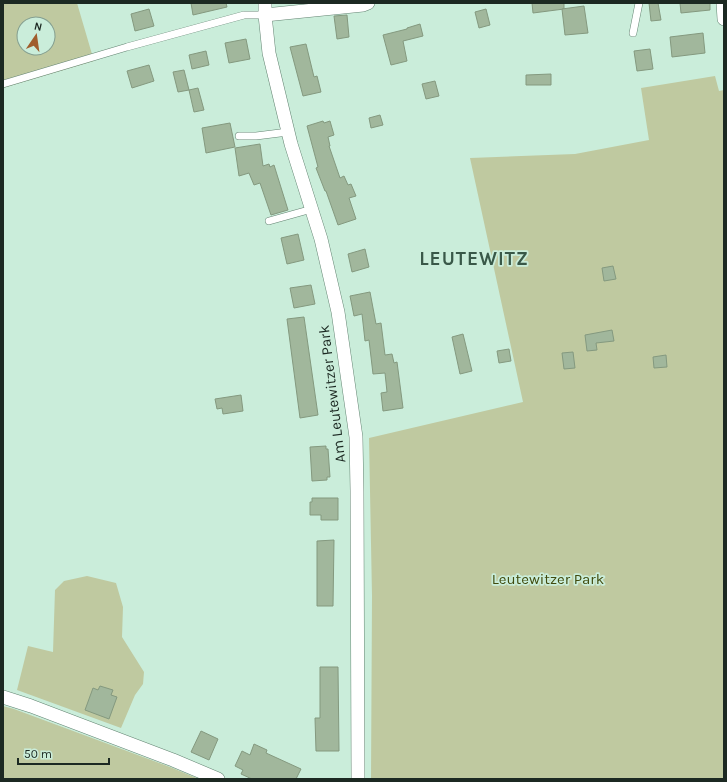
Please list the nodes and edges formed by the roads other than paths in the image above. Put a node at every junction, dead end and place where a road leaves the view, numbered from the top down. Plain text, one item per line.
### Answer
1 (368, 3) edge
2 (639, 3) edge
3 (723, 3) edge
4 (265, 9) edge
5 (724, 19) edge
6 (633, 33) dead end
7 (3, 84) edge
8 (288, 132) junction
9 (239, 136) dead end
10 (312, 209) junction
11 (269, 221) dead end
12 (3, 697) edge
13 (218, 779) edge
14 (358, 779) edge

1 - 4 street
2 - 6 lane
3 - 5 street
4 - 7 lane
4 - 8 street, Am Leutewitzer Park
8 - 9 lane
8 - 10 street, Am Leutewitzer Park
10 - 11 lane
10 - 14 street, Am Leutewitzer Park
12 - 13 street

